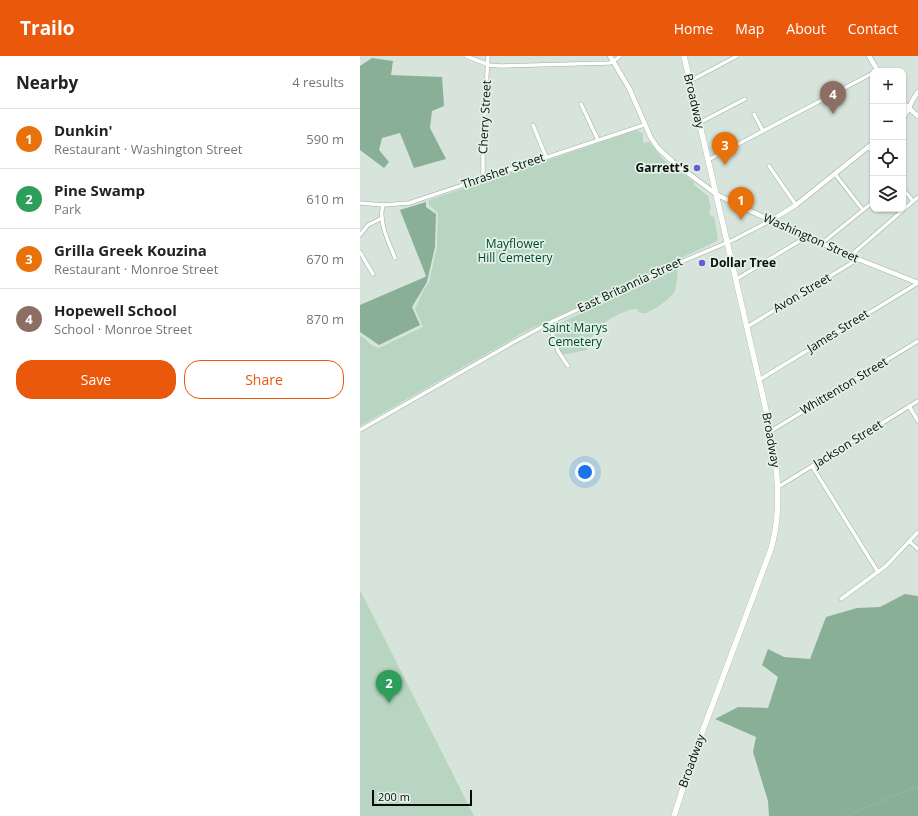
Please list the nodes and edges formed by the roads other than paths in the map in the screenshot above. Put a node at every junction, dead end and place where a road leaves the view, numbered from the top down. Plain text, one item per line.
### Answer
1 (466, 56) edge
2 (488, 56) edge
3 (610, 56) edge
4 (620, 56) edge
5 (684, 56) edge
6 (737, 56) edge
7 (869, 56) edge
8 (613, 62) junction
9 (488, 65) junction
10 (875, 68) edge
11 (870, 75) edge
12 (690, 81) junction
13 (918, 92) edge
14 (745, 99) dead end
15 (581, 104) dead end
16 (904, 104) edge
17 (908, 108) junction
18 (906, 112) edge
19 (754, 114) dead end
20 (918, 116) edge
21 (699, 123) junction
22 (533, 125) dead end
23 (644, 125) junction
24 (763, 131) junction
25 (598, 140) junction
26 (868, 146) joint
27 (870, 148) edge
28 (546, 156) junction
29 (708, 160) junction
30 (769, 166) dead end
31 (834, 174) junction
32 (483, 179) junction
33 (906, 192) edge
34 (716, 194) junction
35 (916, 200) edge
36 (360, 204) edge
37 (870, 204) edge
38 (796, 205) junction
39 (383, 206) junction
40 (863, 210) junction
41 (382, 218) junction
42 (770, 221) junction
43 (360, 235) edge
44 (806, 237) junction
45 (727, 242) junction
46 (821, 244) junction
47 (360, 252) edge
48 (850, 256) junction
49 (394, 258) dead end
50 (858, 259) junction
51 (373, 274) dead end
52 (736, 280) junction
53 (918, 283) edge
54 (549, 323) junction
55 (747, 327) junction
56 (918, 341) edge
57 (568, 366) dead end
58 (759, 380) junction
59 (918, 401) edge
60 (909, 406) junction
61 (918, 421) edge
62 (360, 430) edge
63 (771, 431) junction
64 (812, 466) junction
65 (778, 486) junction
66 (918, 532) edge
67 (910, 541) junction
68 (918, 549) edge
69 (878, 572) junction
70 (841, 599) dead end
71 (674, 816) edge

1 - 9 street
2 - 9 street, Cherry Street
3 - 8 street, Washington Street
4 - 8 street
5 - 12 main road, Broadway
6 - 12 street
7 - 10 street
8 - 9 street
8 - 23 street, Washington Street
9 - 32 street, Cherry Street
11 - 24 street
12 - 21 main road, Broadway
13 - 17 street
14 - 21 street
15 - 25 street
16 - 17 street
17 - 18 street
17 - 20 street
19 - 24 street
21 - 29 main road, Broadway
22 - 28 street
23 - 25 street, Thrasher Street
23 - 34 street, Washington Street
24 - 29 street
25 - 28 street, Thrasher Street
26 - 27 street
26 - 31 street, East Britannia Street
28 - 32 street, Thrasher Street
29 - 34 main road, Broadway
30 - 38 street
31 - 38 street, East Britannia Street
31 - 40 street
32 - 39 street, Thrasher Street
33 - 35 street
34 - 42 street, Washington Street
34 - 45 main road, Broadway
35 - 48 street
36 - 39 street, Thrasher Street
37 - 40 street
38 - 42 street, East Britannia Street
39 - 41 street
40 - 46 street
41 - 43 street
41 - 49 street
42 - 44 street, Washington Street
42 - 45 street, East Britannia Street
44 - 46 street, Washington Street
44 - 52 street
45 - 52 main road, Broadway
45 - 54 street, East Britannia Street
46 - 48 street, Washington Street
47 - 51 street
48 - 50 street, Washington Street
50 - 53 street, Washington Street
50 - 55 street, Avon Street
52 - 55 main road, Broadway
53 - 58 street, James Street
54 - 57 street
54 - 62 street, East Britannia Street
55 - 58 main road, Broadway
56 - 63 street, Whittenton Street
58 - 63 main road, Broadway
59 - 60 street, Jackson Street
60 - 61 street
60 - 64 street, Jackson Street
63 - 65 main road, Broadway
64 - 65 street, Jackson Street
64 - 69 street
65 - 71 main road, Broadway
66 - 67 street
67 - 68 street
67 - 69 street
69 - 70 street

